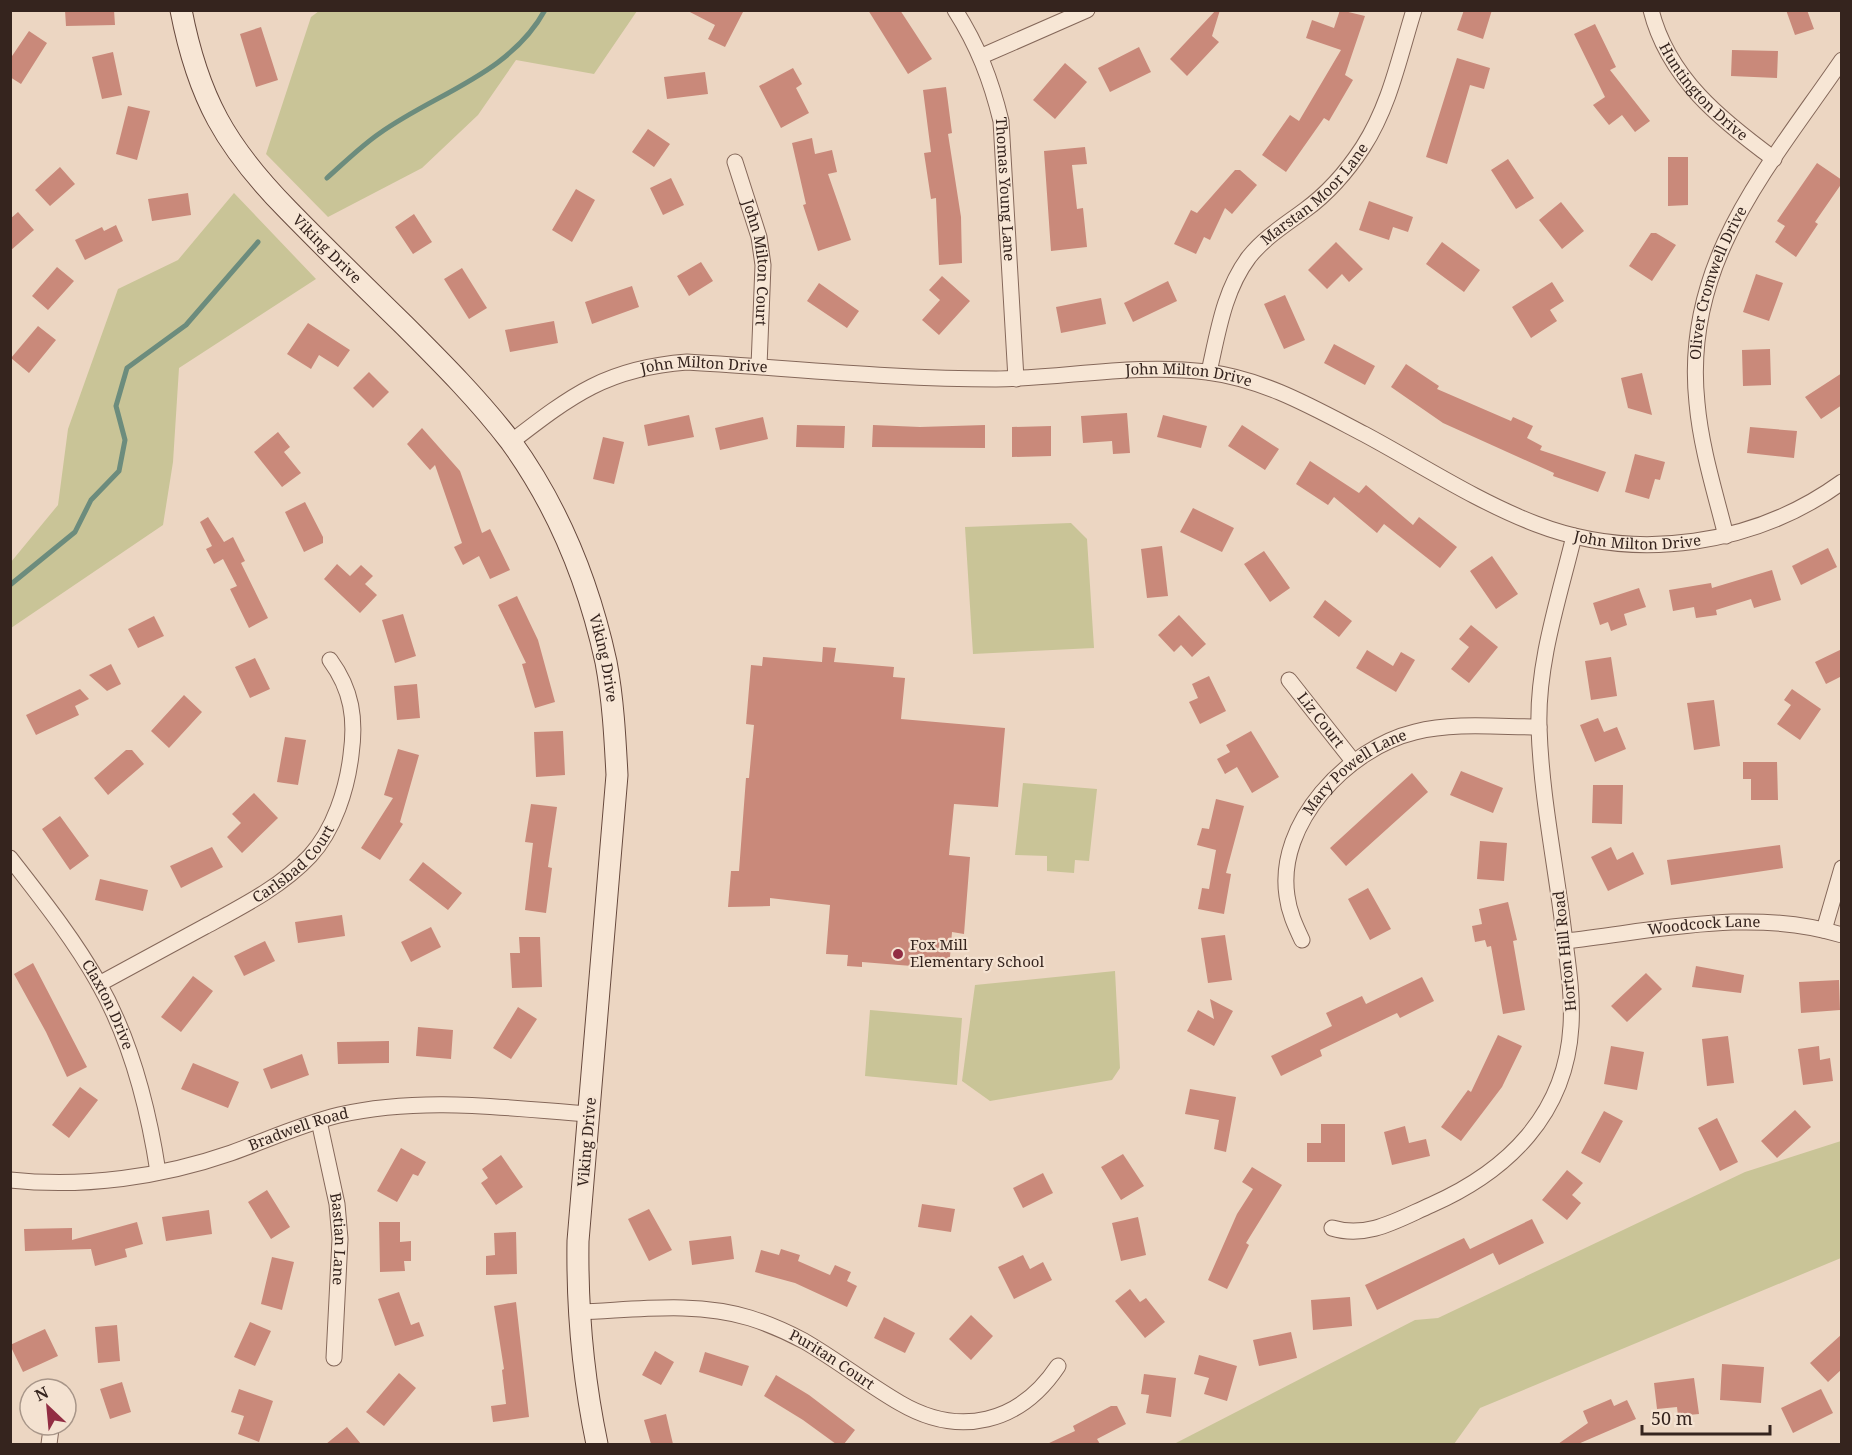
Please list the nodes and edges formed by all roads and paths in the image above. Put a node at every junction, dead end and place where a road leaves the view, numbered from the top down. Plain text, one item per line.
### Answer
1 (181, 10) edge
2 (955, 10) edge
3 (1087, 10) edge
4 (1413, 10) edge
5 (1651, 10) edge
6 (982, 56) junction
7 (1842, 60) edge
8 (1774, 159) junction
9 (735, 162) dead end
10 (759, 366) junction
11 (1209, 372) junction
12 (1016, 379) junction
13 (511, 442) junction
14 (1842, 482) edge
15 (1574, 536) junction
16 (1726, 536) junction
17 (330, 660) dead end
18 (1289, 680) dead end
19 (1539, 727) junction
20 (1353, 761) junction
21 (10, 858) edge
22 (1842, 868) edge
23 (1824, 930) junction
24 (1842, 935) edge
25 (1302, 940) dead end
26 (1565, 941) junction
27 (99, 984) junction
28 (589, 1114) junction
29 (319, 1121) junction
30 (158, 1172) junction
31 (10, 1180) edge
32 (1332, 1227) dead end
33 (579, 1312) junction
34 (334, 1358) dead end
35 (1058, 1366) dead end
36 (597, 1444) edge

1 - 13 street, Viking Drive
2 - 6 street, Thomas Young Lane
3 - 6 street
4 - 11 street, Marstan Moor Lane
5 - 8 street, Huntington Drive
6 - 12 street, Thomas Young Lane
7 - 8 street, Oliver Cromwell Drive
8 - 16 street, Oliver Cromwell Drive
9 - 10 street, John Milton Court
10 - 12 street, John Milton Drive
10 - 13 street, John Milton Drive
11 - 12 street, John Milton Drive
11 - 15 street, John Milton Drive
13 - 28 street, Viking Drive
14 - 16 street, John Milton Drive
15 - 16 street, John Milton Drive
15 - 19 street, Horton Hill Road
17 - 27 street, Carlsbad Court
18 - 20 street, Liz Court
19 - 20 street, Mary Powell Lane
19 - 26 street, Horton Hill Road
20 - 25 street, Mary Powell Lane
21 - 27 street, Claxton Drive
22 - 23 street
23 - 24 street, Woodcock Lane
23 - 26 street, Woodcock Lane
26 - 32 street, Horton Hill Road
27 - 30 street, Claxton Drive
28 - 29 street, Bradwell Road
28 - 33 street, Viking Drive
29 - 30 street, Bradwell Road
29 - 34 street, Bastian Lane
30 - 31 street, Bradwell Road
33 - 35 street, Puritan Court
33 - 36 street, Viking Drive

